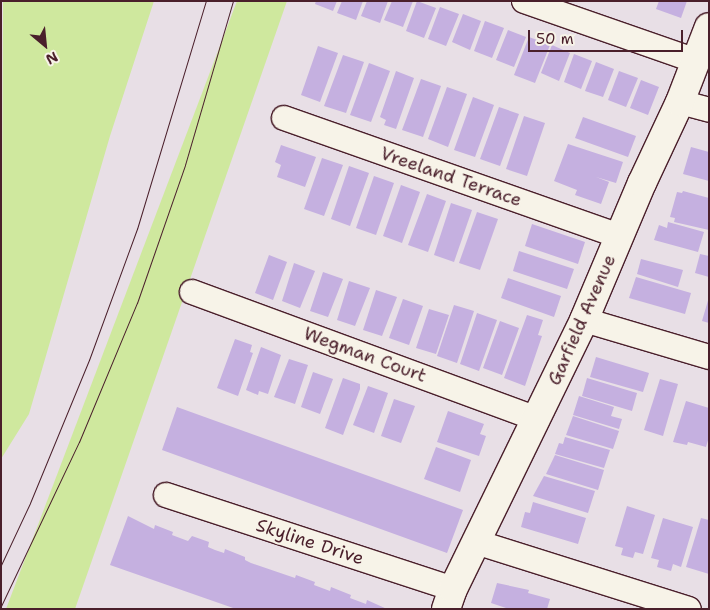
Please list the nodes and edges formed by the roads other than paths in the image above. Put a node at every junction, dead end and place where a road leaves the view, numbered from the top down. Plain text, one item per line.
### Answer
1 (524, 1) edge
2 (709, 27) edge
3 (696, 61) junction
4 (680, 102) junction
5 (709, 110) edge
6 (284, 118) dead end
7 (619, 236) junction
8 (192, 292) dead end
9 (584, 320) junction
10 (709, 357) edge
11 (537, 419) junction
12 (166, 495) dead end
13 (476, 542) junction
14 (450, 599) edge
15 (689, 609) edge

1 - 3 street
2 - 3 main road, Garfield Avenue
3 - 4 main road, Garfield Avenue
4 - 5 street
4 - 7 main road, Garfield Avenue
6 - 7 street, Vreeland Terrace
7 - 9 main road, Garfield Avenue
8 - 11 street, Wegman Court
9 - 10 street
9 - 11 main road, Garfield Avenue
11 - 13 main road, Garfield Avenue
12 - 14 street, Skyline Drive
13 - 14 main road, Garfield Avenue
13 - 15 street

